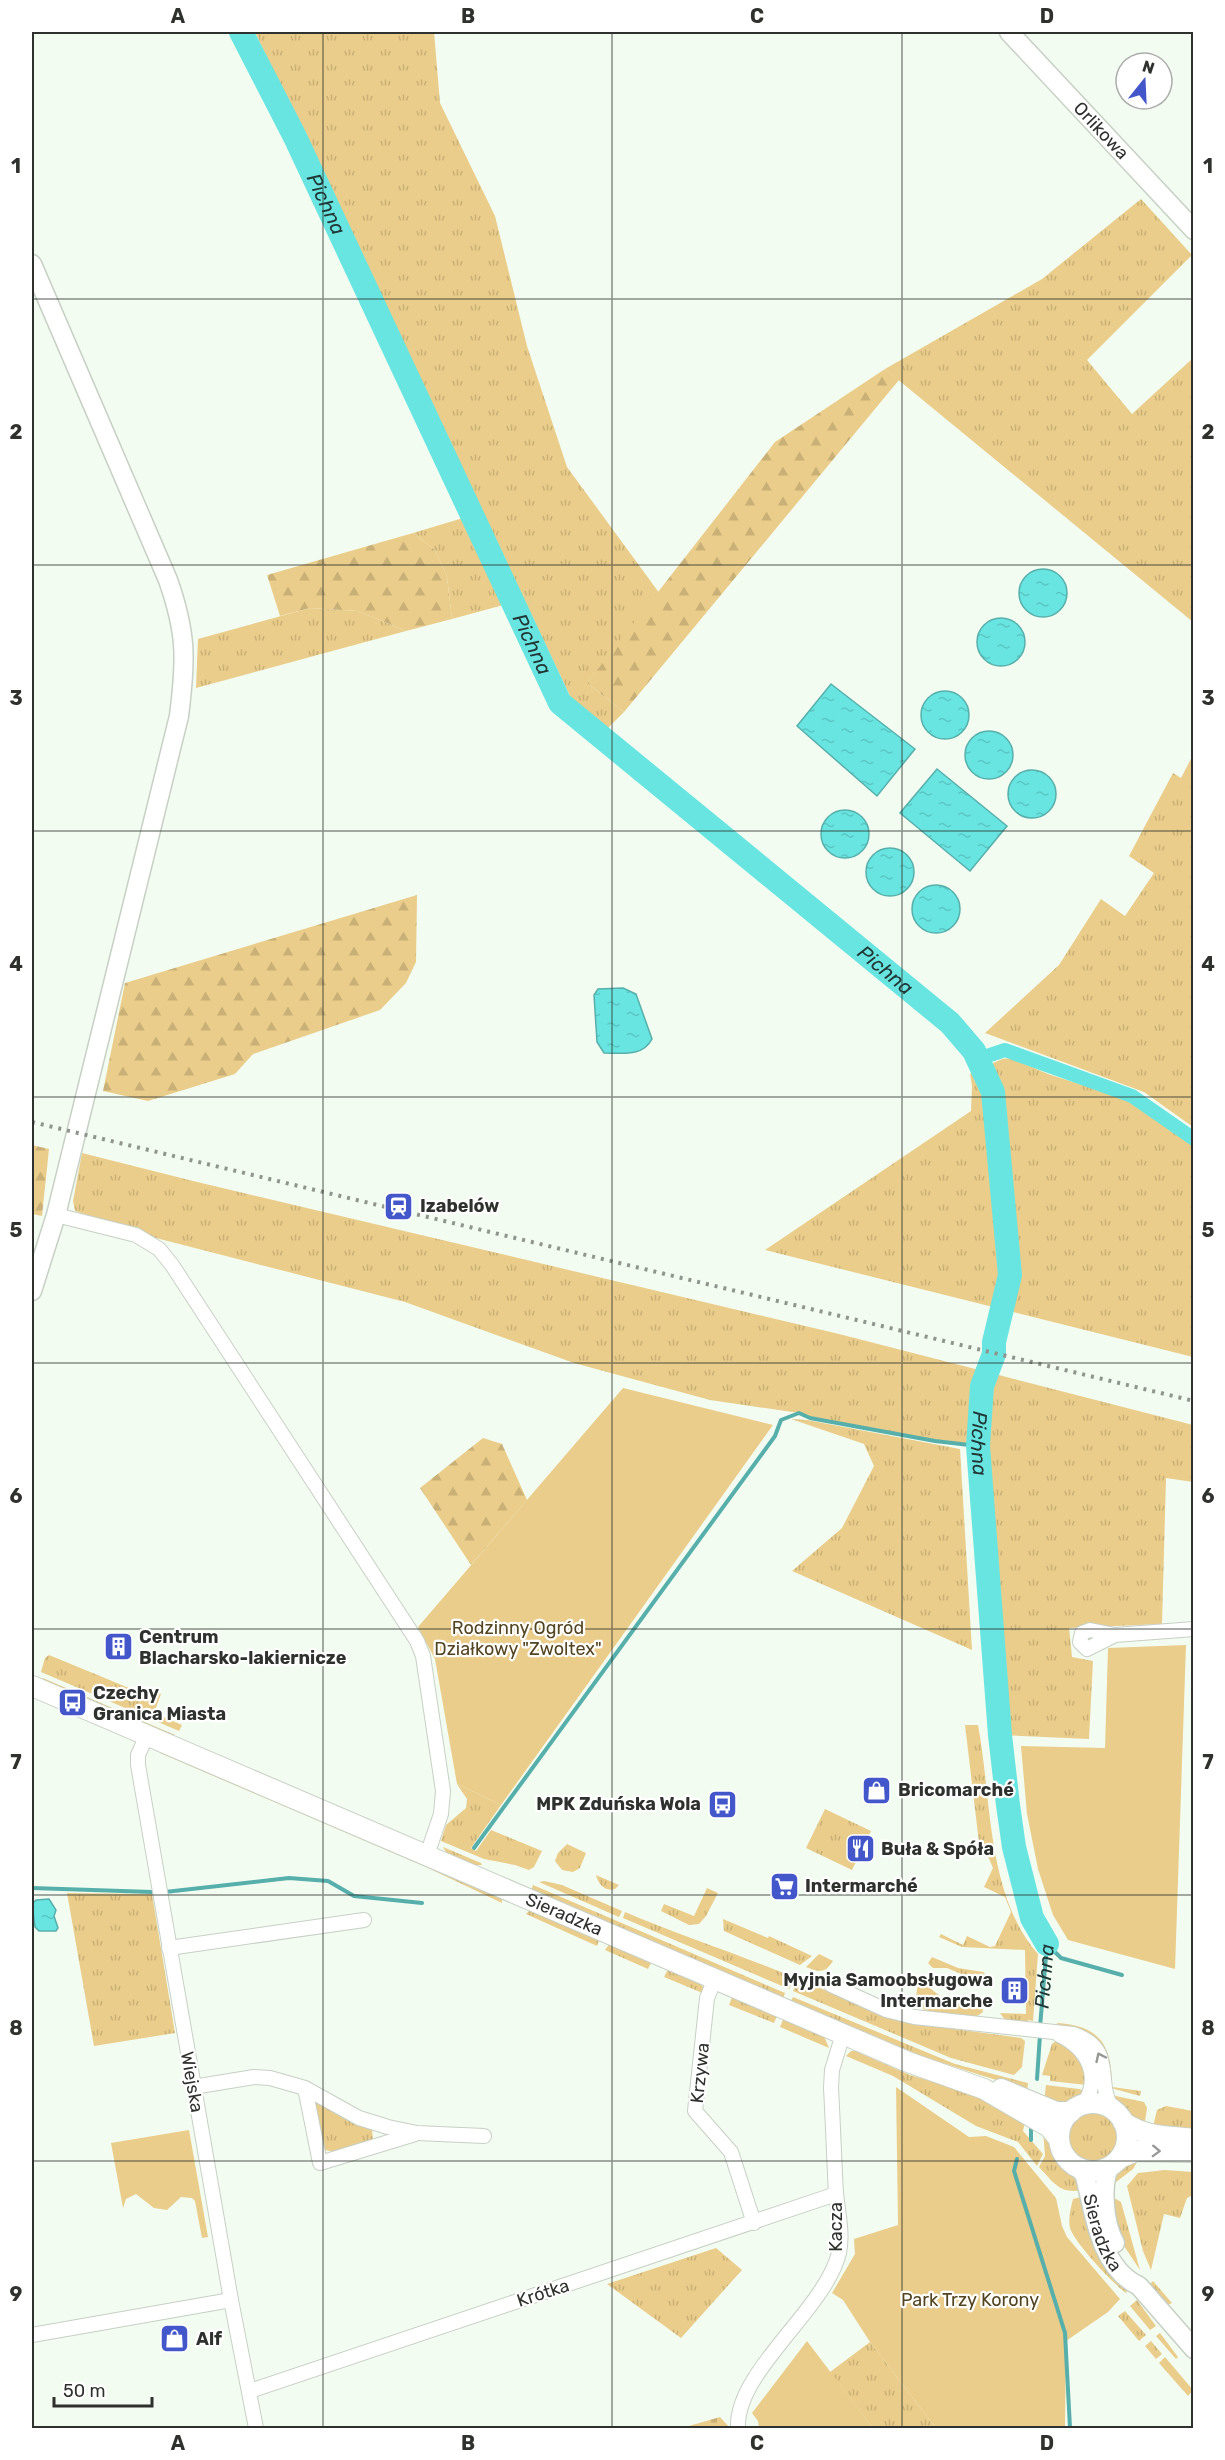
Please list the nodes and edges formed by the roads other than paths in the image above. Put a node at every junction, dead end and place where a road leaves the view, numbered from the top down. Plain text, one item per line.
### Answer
1 (1009, 32) edge
2 (1194, 230) edge
3 (32, 264) edge
4 (56, 1215) junction
5 (32, 1291) edge
6 (1194, 1629) edge
7 (1115, 1635) dead end
8 (32, 1686) edge
9 (147, 1735) junction
10 (427, 1855) junction
11 (364, 1920) dead end
12 (169, 1948) junction
13 (715, 1979) junction
14 (831, 1984) dead end
15 (1054, 2033) junction
16 (843, 2034) junction
17 (193, 2087) junction
18 (305, 2088) junction
19 (984, 2089) junction
20 (1076, 2109) junction
21 (1118, 2116) junction
22 (417, 2133) junction
23 (484, 2136) dead end
24 (1059, 2139) junction
25 (1194, 2139) edge
26 (1194, 2152) edge
27 (1115, 2162) junction
28 (1080, 2169) junction
29 (836, 2194) junction
30 (754, 2223) junction
31 (1139, 2286) junction
32 (231, 2300) junction
33 (32, 2335) edge
34 (1194, 2349) edge
35 (250, 2391) junction
36 (256, 2428) edge
37 (738, 2428) edge

1 - 2 street, Orlikowa
3 - 4 street
4 - 5 street
4 - 10 street
6 - 7 street
8 - 9 main road, Sieradzka
9 - 10 main road, Sieradzka
9 - 12 street, Wiejska
10 - 13 main road, Sieradzka
11 - 12 street
12 - 17 street, Wiejska
13 - 16 main road, Sieradzka
13 - 30 street, Krzywa
14 - 15 street
15 - 20 street
21 -> 15 street
16 - 19 main road, Sieradzka
16 - 29 street, Kacza
17 - 18 street
17 - 32 street, Wiejska
18 - 22 street
18 - 22 street
19 - 20 main road, Sieradzka
19 - 24 main road, Sieradzka
20 - 21 main road
20 - 24 main road
21 - 25 main road
21 - 27 main road
22 - 23 street
24 - 28 main road
27 -> 26 main road
27 - 28 main road
27 - 31 street, Sieradzka
28 - 31 street, Sieradzka
29 - 30 street, Krótka
29 - 37 street, Kacza
30 - 35 street, Krótka
31 - 34 street, Sieradzka
32 - 33 street
32 - 35 street, Wiejska
35 - 36 street, Wiejska

